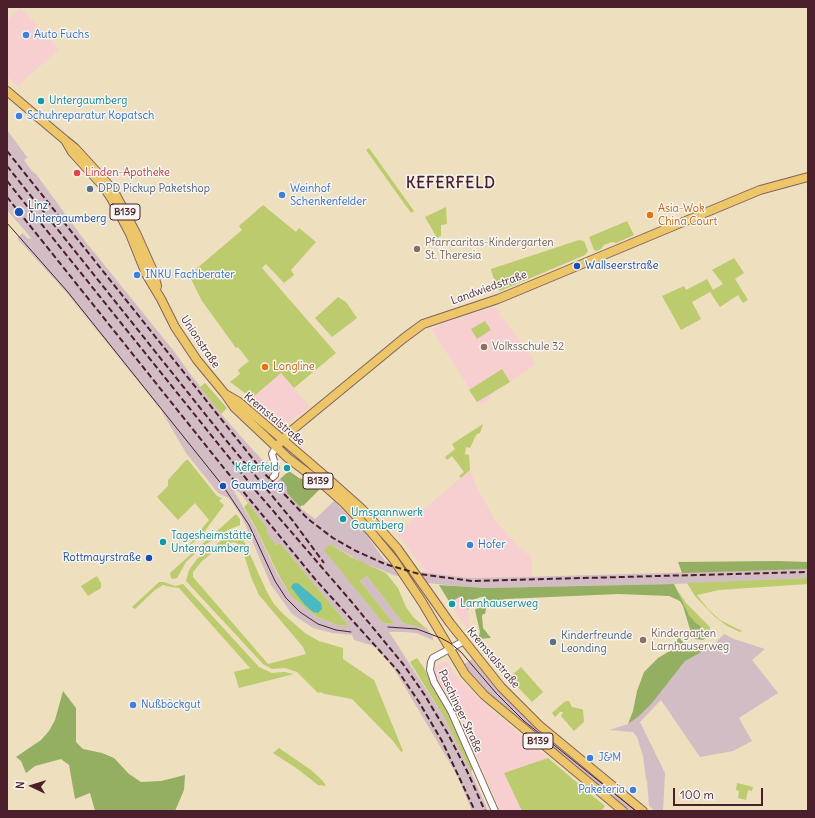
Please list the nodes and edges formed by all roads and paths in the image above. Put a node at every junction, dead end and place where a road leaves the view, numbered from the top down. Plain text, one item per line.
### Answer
1 (7, 91) edge
2 (808, 177) edge
3 (225, 394) junction
4 (282, 440) junction
5 (276, 447) junction
6 (273, 477) dead end
7 (464, 641) junction
8 (450, 649) junction
9 (495, 811) edge
10 (623, 811) edge
11 (643, 811) edge

1 - 3 main road, Unionstraße / B139
2 - 4 main road, Landwiedstraße
3 - 4 main road, Kremstalstraße / B139
3 - 5 main road, Kremstalstraße / B139
4 - 5 main road, Landwiedstraße
4 - 7 main road, Kremstalstraße / B139
5 - 6 street
5 - 8 main road, Kremstalstraße / B139
7 - 8 street
7 - 11 main road, Kremstalstraße / B139
8 - 9 street, Paschinger Straße
8 - 10 main road, Kremstalstraße / B139

